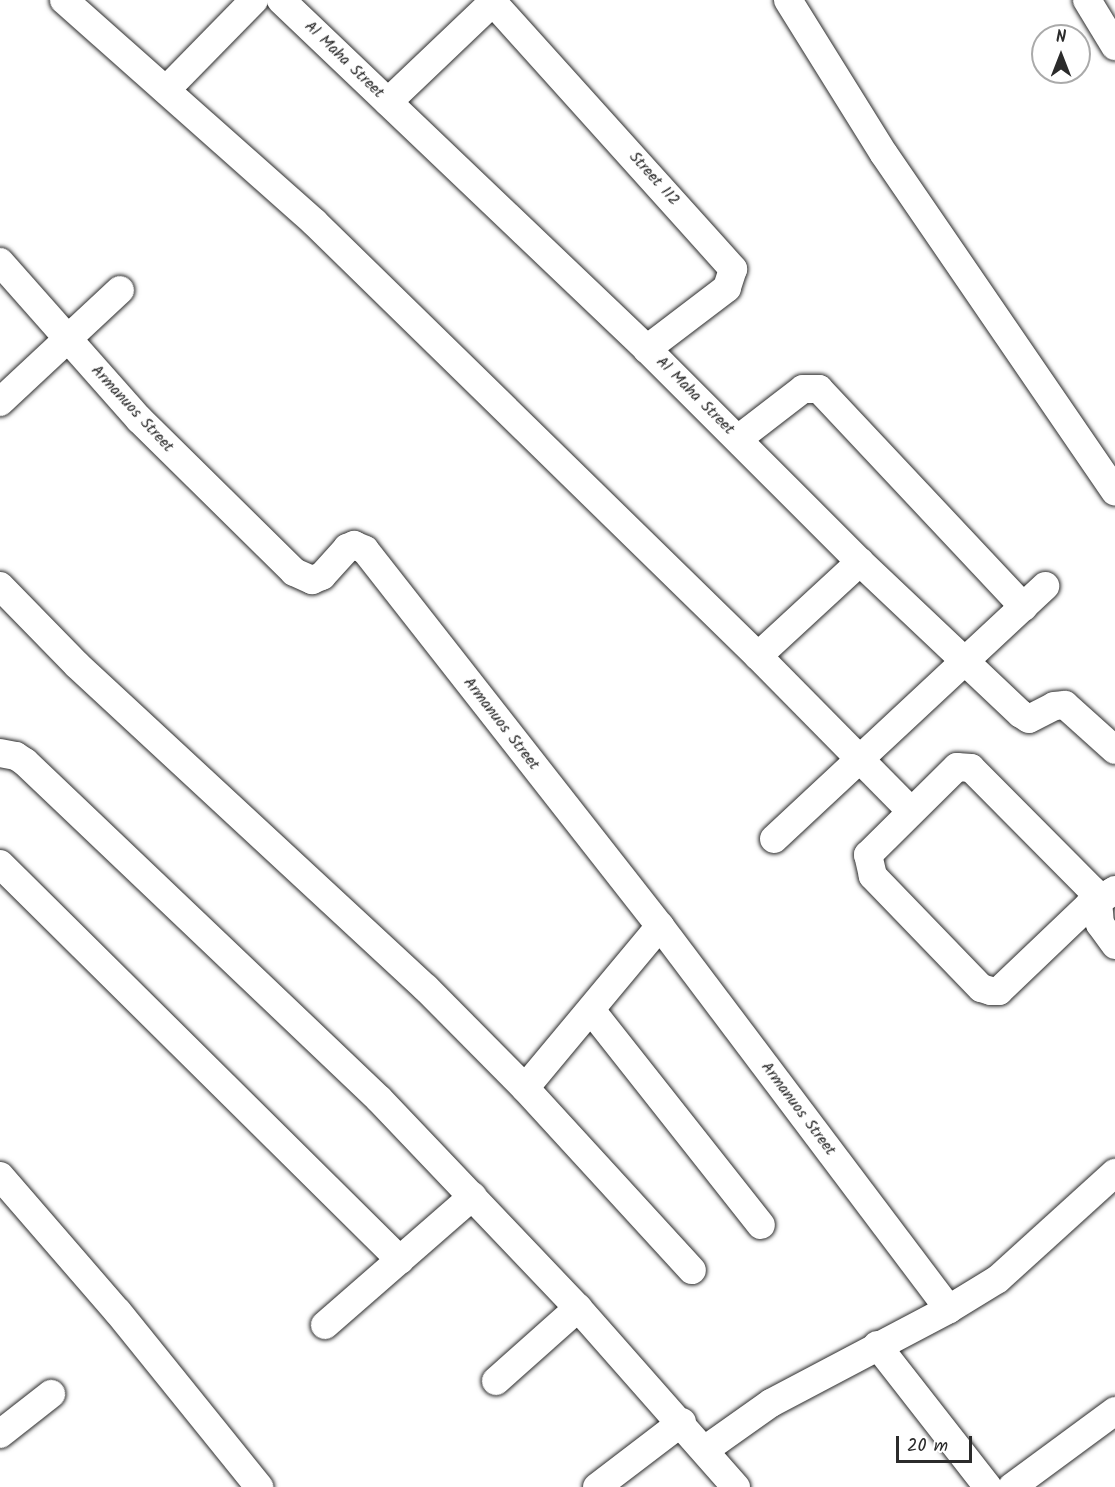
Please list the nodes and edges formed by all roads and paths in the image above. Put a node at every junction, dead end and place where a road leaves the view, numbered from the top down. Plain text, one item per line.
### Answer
1 (64, 0) edge
2 (254, 0) edge
3 (281, 0) edge
4 (789, 0) edge
5 (1087, 0) edge
6 (493, 1) edge
7 (1115, 46) edge
8 (166, 90) junction
9 (388, 102) junction
10 (0, 262) edge
11 (120, 290) dead end
12 (68, 339) junction
13 (647, 349) junction
14 (0, 402) edge
15 (738, 439) junction
16 (1115, 491) edge
17 (860, 562) junction
18 (0, 586) edge
19 (1045, 586) dead end
20 (1024, 607) junction
21 (758, 656) junction
22 (965, 661) junction
23 (1115, 750) edge
24 (0, 753) edge
25 (860, 759) junction
26 (911, 811) junction
27 (774, 839) dead end
28 (0, 864) edge
29 (1106, 896) edge
30 (660, 927) junction
31 (1115, 945) edge
32 (591, 1010) junction
33 (525, 1088) junction
34 (1115, 1173) edge
35 (0, 1176) edge
36 (473, 1196) junction
37 (761, 1226) dead end
38 (400, 1260) junction
39 (692, 1270) dead end
40 (578, 1308) junction
41 (950, 1309) junction
42 (325, 1325) dead end
43 (877, 1345) junction
44 (496, 1381) dead end
45 (51, 1394) dead end
46 (1115, 1411) edge
47 (682, 1422) junction
48 (0, 1434) edge
49 (706, 1449) junction
50 (259, 1487) edge
51 (597, 1487) edge
52 (736, 1487) edge
53 (988, 1487) edge
54 (1012, 1487) edge

1 - 8 street
2 - 8 street
3 - 9 street, Al Maha Street
4 - 16 street
5 - 7 street
6 - 9 street
6 - 13 street, Street 112
8 - 21 street
9 - 13 street, Al Maha Street
10 - 12 street, Armanuos Street
11 - 12 street
12 - 14 street
12 - 30 street, Armanuos Street
13 - 15 street, Al Maha Street
15 - 17 street, Al Maha Street
15 - 20 street
17 - 21 street
17 - 22 street, Al Maha Street
18 - 33 street
19 - 20 street
20 - 22 street
21 - 25 street
22 - 23 street, Al Maha Street
22 - 25 street
24 - 36 street
25 - 26 street
25 - 27 street
26 - 29 street
26 - 29 street
28 - 38 street
29 - 31 street
30 - 32 street
30 - 41 street, Armanuos Street
32 - 33 street
32 - 37 street
33 - 39 street
34 - 41 street
35 - 50 street
36 - 38 street
36 - 40 street
38 - 42 street
40 - 44 street
40 - 47 street
41 - 43 street
43 - 49 street
43 - 53 street
45 - 48 street
46 - 54 street
47 - 49 street
47 - 51 street
49 - 52 street

